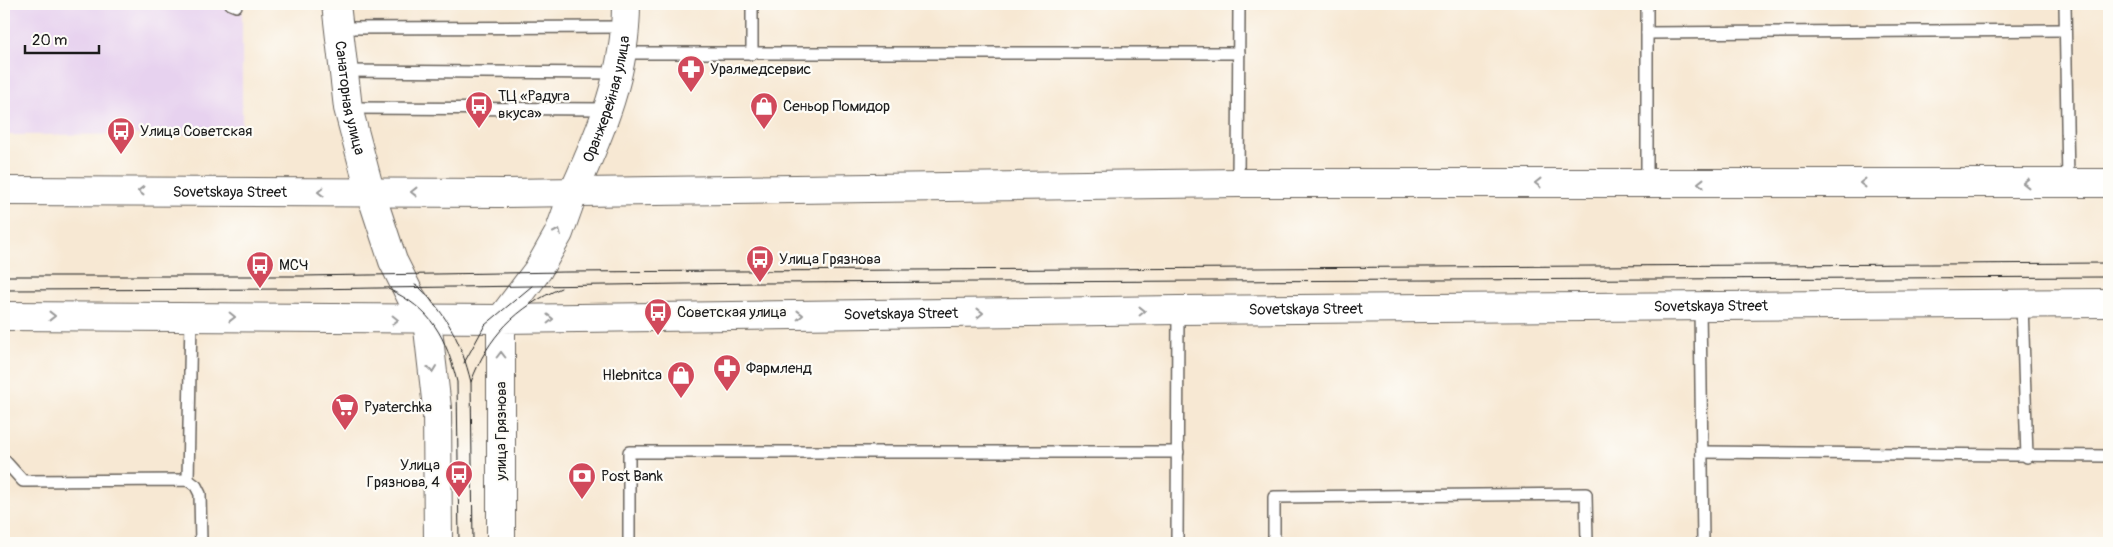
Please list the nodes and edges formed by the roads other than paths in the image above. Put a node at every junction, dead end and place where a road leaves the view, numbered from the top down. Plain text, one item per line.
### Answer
1 (752, 4) edge
2 (1239, 4) edge
3 (1647, 4) edge
4 (2065, 4) edge
5 (338, 16) edge
6 (2065, 30) junction
7 (1647, 33) junction
8 (623, 39) edge
9 (1239, 53) junction
10 (752, 54) junction
11 (343, 71) junction
12 (348, 108) junction
13 (609, 109) junction
14 (1647, 183) junction
15 (2068, 183) junction
16 (2109, 183) edge
17 (1238, 184) junction
18 (4, 191) edge
19 (370, 191) junction
20 (574, 191) junction
21 (2022, 303) junction
22 (2109, 303) edge
23 (1700, 307) junction
24 (1178, 310) junction
25 (4, 316) edge
26 (191, 317) junction
27 (501, 319) junction
28 (427, 320) junction
29 (1178, 452) junction
30 (1702, 452) junction
31 (2109, 456) edge
32 (2027, 457) junction
33 (4, 460) edge
34 (188, 480) junction
35 (201, 543) edge
36 (438, 543) edge
37 (502, 543) edge
38 (629, 543) edge
39 (1177, 543) edge
40 (1274, 543) edge
41 (1587, 543) edge
42 (1703, 543) edge

1 - 10 lane
2 - 9 lane
3 - 7 lane
4 - 6 lane
5 - 8 lane
5 - 11 main road, Санаторная улица
6 - 7 lane
6 - 15 lane
7 - 14 lane
8 - 10 lane
8 - 11 lane
8 - 13 main road, Оранжерейная улица
9 - 10 lane
9 - 17 lane
11 - 12 main road, Санаторная улица
12 - 13 lane
12 - 19 main road, Санаторная улица
13 - 20 main road, Оранжерейная улица
15 -> 14 main road
14 -> 17 main road
15 - 16 main road
17 - 20 main road
19 -> 18 main road, Sovetskaya Street
20 -> 19 main road, Sovetskaya Street
19 - 28 main road
27 -> 20 main road
21 - 22 main road, Sovetskaya Street
21 - 23 main road, Sovetskaya Street
21 - 32 lane
23 - 24 main road, Sovetskaya Street
23 - 30 lane
27 -> 24 main road, Sovetskaya Street
24 - 29 lane
25 -> 26 main road
26 -> 28 main road
26 - 34 lane
27 - 28 main road, Sovetskaya Street
37 -> 27 main road, улица Грязнова
28 -> 36 main road
29 - 38 lane
29 - 39 lane
30 - 32 lane
30 - 42 lane
31 - 32 lane
33 - 34 lane
34 - 35 lane
40 - 41 lane

